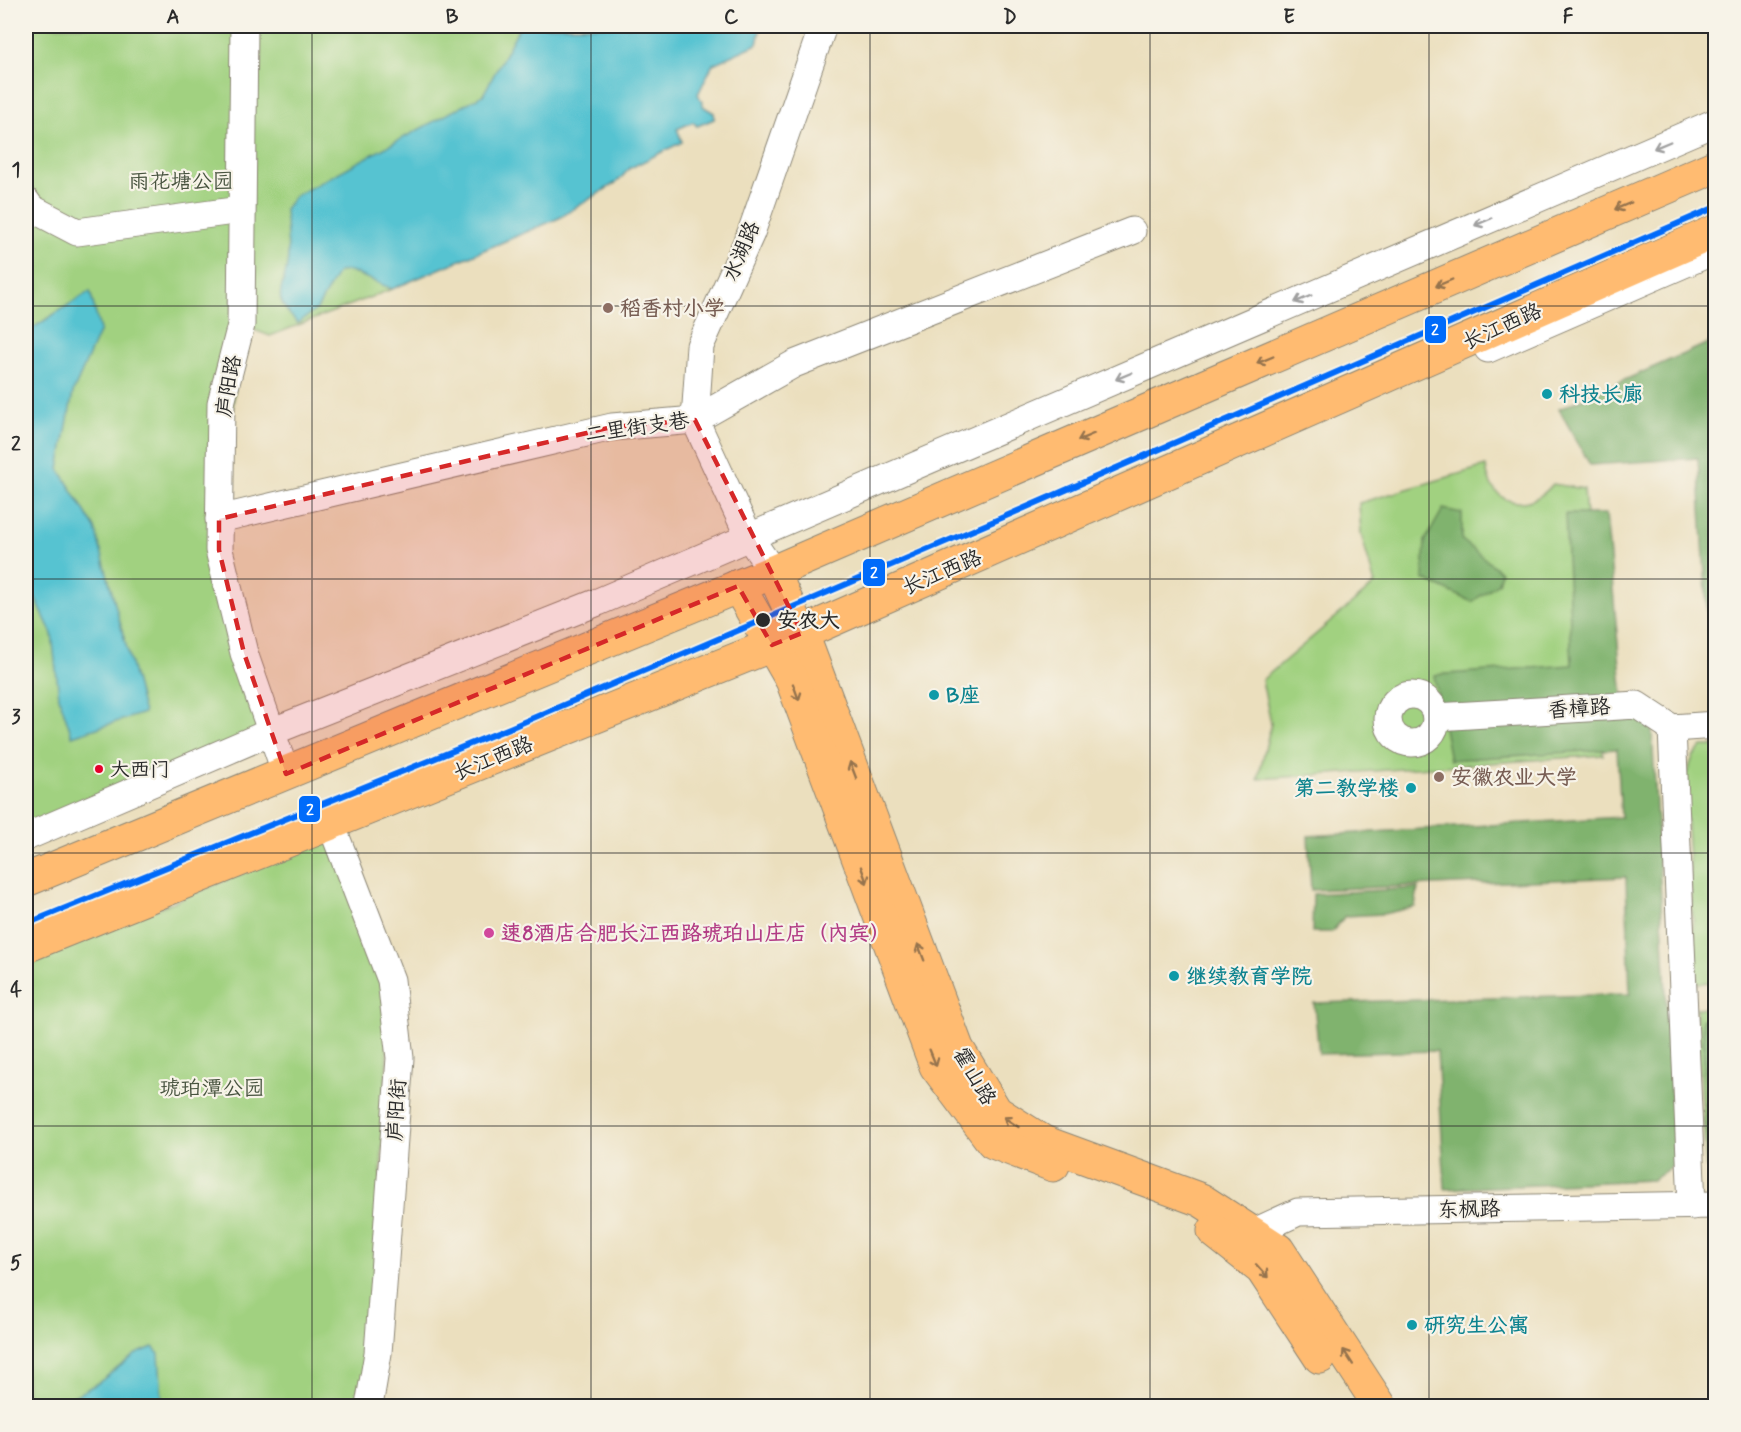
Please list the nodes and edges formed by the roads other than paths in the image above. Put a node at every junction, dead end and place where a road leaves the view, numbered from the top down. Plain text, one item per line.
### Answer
1 (244, 26) edge
2 (823, 26) edge
3 (1716, 122) edge
4 (1716, 166) edge
5 (26, 201) edge
6 (241, 210) junction
7 (1132, 231) dead end
8 (1716, 231) edge
9 (1716, 250) edge
10 (695, 420) junction
11 (219, 519) junction
12 (750, 537) junction
13 (773, 572) junction
14 (738, 586) junction
15 (789, 643) junction
16 (1436, 717) dead end
17 (1716, 725) edge
18 (1672, 728) junction
19 (271, 732) junction
20 (286, 774) junction
21 (333, 830) junction
22 (26, 837) edge
23 (26, 880) edge
24 (26, 946) edge
25 (26, 963) edge
26 (1704, 1206) edge
27 (1241, 1238) junction
28 (369, 1407) edge
29 (1353, 1407) edge
30 (1380, 1407) edge

1 - 6 street, 庐阳路
2 - 10 street, 水湖路
3 -> 12 street
4 -> 13 main road
5 - 6 street
6 - 11 street, 庐阳路
7 - 10 street, 二里街支巷
8 - 15 main road, 长江西路
9 - 15 street
10 - 11 street, 二里街支巷
10 - 12 street, 水湖路
11 - 19 street, 庐阳路
12 - 13 street, 水湖路
12 - 19 street
13 - 14 main road
13 - 15 main road, 霍山路
14 - 15 main road, 霍山路
14 - 20 main road
15 - 21 main road, 长江西路
15 - 27 main road, 霍山路
16 - 18 street, 香樟路
17 - 18 street
18 - 26 street
19 - 20 street, 庐阳路
19 - 22 street
20 - 23 main road
21 - 24 main road, 长江西路
21 - 25 street
21 - 28 street, 庐阳街
26 - 27 street, 东枫路
27 -> 29 main road, 霍山路
30 -> 27 main road, 霍山路

